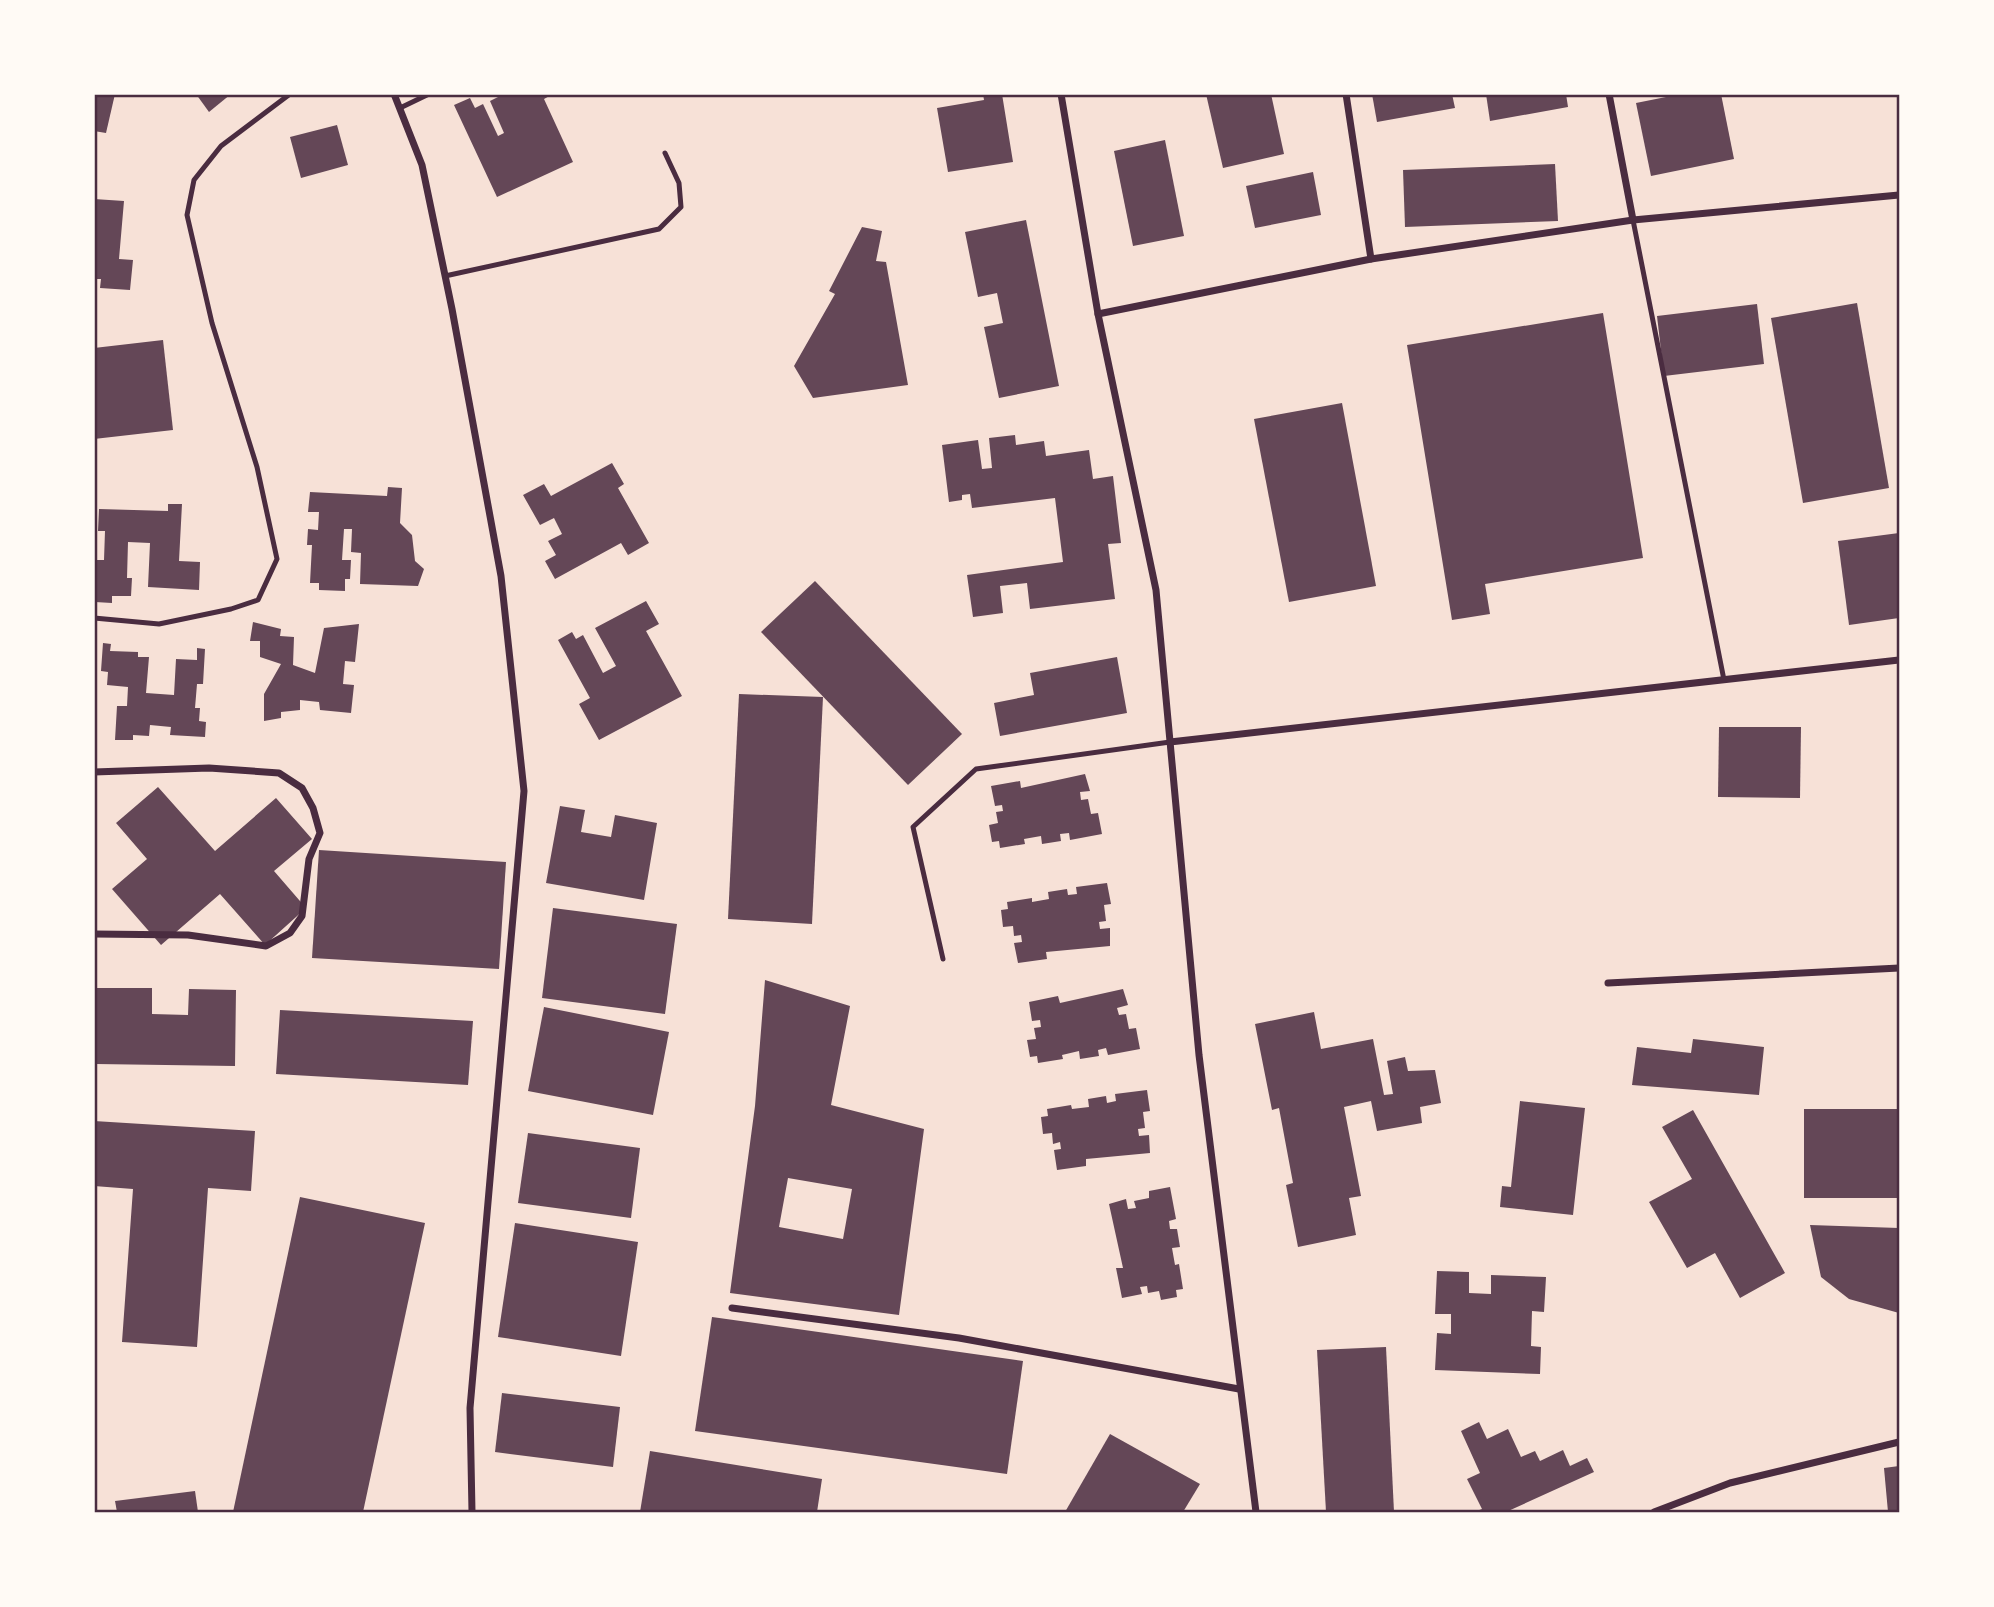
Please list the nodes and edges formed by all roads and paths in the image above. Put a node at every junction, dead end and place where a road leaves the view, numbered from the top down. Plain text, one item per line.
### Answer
1 (290, 94) edge
2 (394, 94) edge
3 (429, 94) edge
4 (1061, 94) edge
5 (1346, 94) edge
6 (1609, 94) edge
7 (400, 108) junction
8 (664, 153) dead end
9 (1899, 195) edge
10 (1633, 220) junction
11 (1371, 259) junction
12 (445, 276) junction
13 (1098, 314) junction
14 (94, 618) edge
15 (1899, 660) edge
16 (1724, 680) junction
17 (1170, 743) junction
18 (94, 772) edge
19 (94, 934) edge
20 (943, 959) dead end
21 (1899, 968) edge
22 (1608, 983) dead end
23 (732, 1308) dead end
24 (1239, 1389) junction
25 (1899, 1441) edge
26 (472, 1513) edge
27 (1256, 1513) edge
28 (1654, 1513) edge

1 - 14 lane
2 - 7 street
3 - 7 lane
4 - 13 street
5 - 11 street
6 - 10 street
7 - 12 street
8 - 12 lane
9 - 10 street
10 - 11 street
10 - 16 lane
11 - 13 street
12 - 26 street
13 - 17 street
15 - 16 street
16 - 17 street
17 - 20 lane
17 - 24 street
18 - 19 street
21 - 22 street
23 - 24 street
24 - 27 street
25 - 28 street

